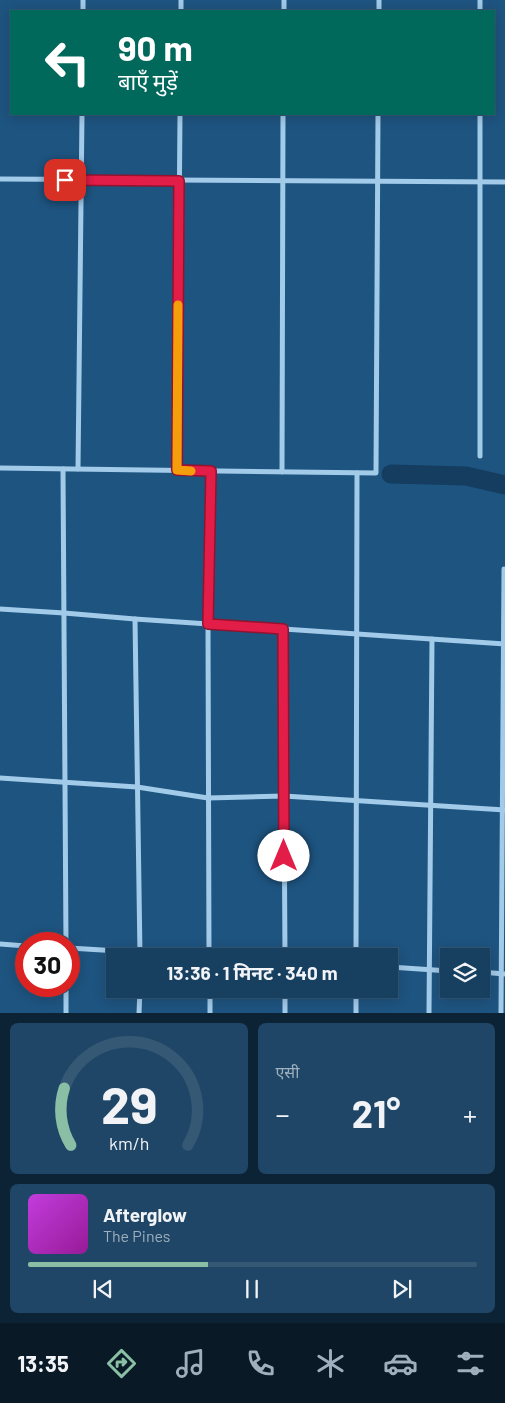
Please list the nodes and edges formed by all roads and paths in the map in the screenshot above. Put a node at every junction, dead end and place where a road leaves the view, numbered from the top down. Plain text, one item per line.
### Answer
1 (82, 115) edge
2 (180, 115) edge
3 (284, 115) edge
4 (378, 115) edge
5 (480, 115) edge
6 (0, 179) edge
7 (81, 180) junction
8 (179, 181) junction
9 (283, 181) junction
10 (377, 182) junction
11 (480, 182) junction
12 (505, 182) edge
13 (480, 456) dead end
14 (0, 468) edge
15 (63, 469) junction
16 (78, 469) junction
17 (177, 470) junction
18 (211, 471) junction
19 (282, 472) junction
20 (357, 473) junction
21 (504, 569) edge
22 (0, 609) edge
23 (64, 613) junction
24 (135, 619) junction
25 (208, 624) junction
26 (283, 629) junction
27 (357, 634) junction
28 (432, 639) junction
29 (504, 644) edge
30 (0, 778) edge
31 (66, 783) junction
32 (137, 787) junction
33 (284, 796) junction
34 (208, 798) junction
35 (356, 801) junction
36 (430, 805) junction
37 (503, 810) edge
38 (66, 932) edge
39 (0, 944) edge
40 (15, 945) edge
41 (140, 948) edge
42 (210, 948) edge
43 (285, 948) edge
44 (356, 948) edge
45 (80, 949) edge
46 (106, 951) edge
47 (398, 967) edge
48 (429, 969) junction
49 (440, 970) edge
50 (490, 973) edge
51 (503, 974) edge
52 (66, 997) edge
53 (140, 998) edge
54 (210, 998) edge
55 (285, 998) edge
56 (356, 998) edge
57 (66, 1013) edge
58 (140, 1013) edge
59 (210, 1013) edge
60 (285, 1013) edge
61 (356, 1013) edge
62 (429, 1013) edge
63 (501, 1013) edge

1 - 7 street
2 - 8 street
3 - 9 street
4 - 10 street
5 - 11 street
6 - 7 street
7 - 8 street
7 - 16 street
8 - 9 street
8 - 17 street
9 - 10 street
9 - 19 street
10 - 11 street
10 - 20 street
11 - 12 street
11 - 13 street
14 - 15 street
15 - 16 street
15 - 23 street
16 - 17 street
17 - 18 street
18 - 19 street
18 - 25 street
19 - 20 street
20 - 27 street
21 - 29 street
22 - 23 street
23 - 24 street
23 - 31 street
24 - 25 street
24 - 32 street
25 - 26 street
25 - 34 street
26 - 27 street
26 - 33 street
27 - 28 street
27 - 35 street
28 - 29 street
28 - 36 street
29 - 37 street
30 - 31 street
31 - 32 street
31 - 38 street
32 - 34 street
32 - 41 street
33 - 34 street
33 - 35 street
33 - 43 street
34 - 42 street
35 - 36 street
35 - 44 street
36 - 37 street
36 - 48 street
37 - 51 street
39 - 40 street
45 - 46 street
47 - 48 street
48 - 49 street
48 - 62 street
50 - 51 street
51 - 63 street
52 - 57 street
53 - 58 street
54 - 59 street
55 - 60 street
56 - 61 street

